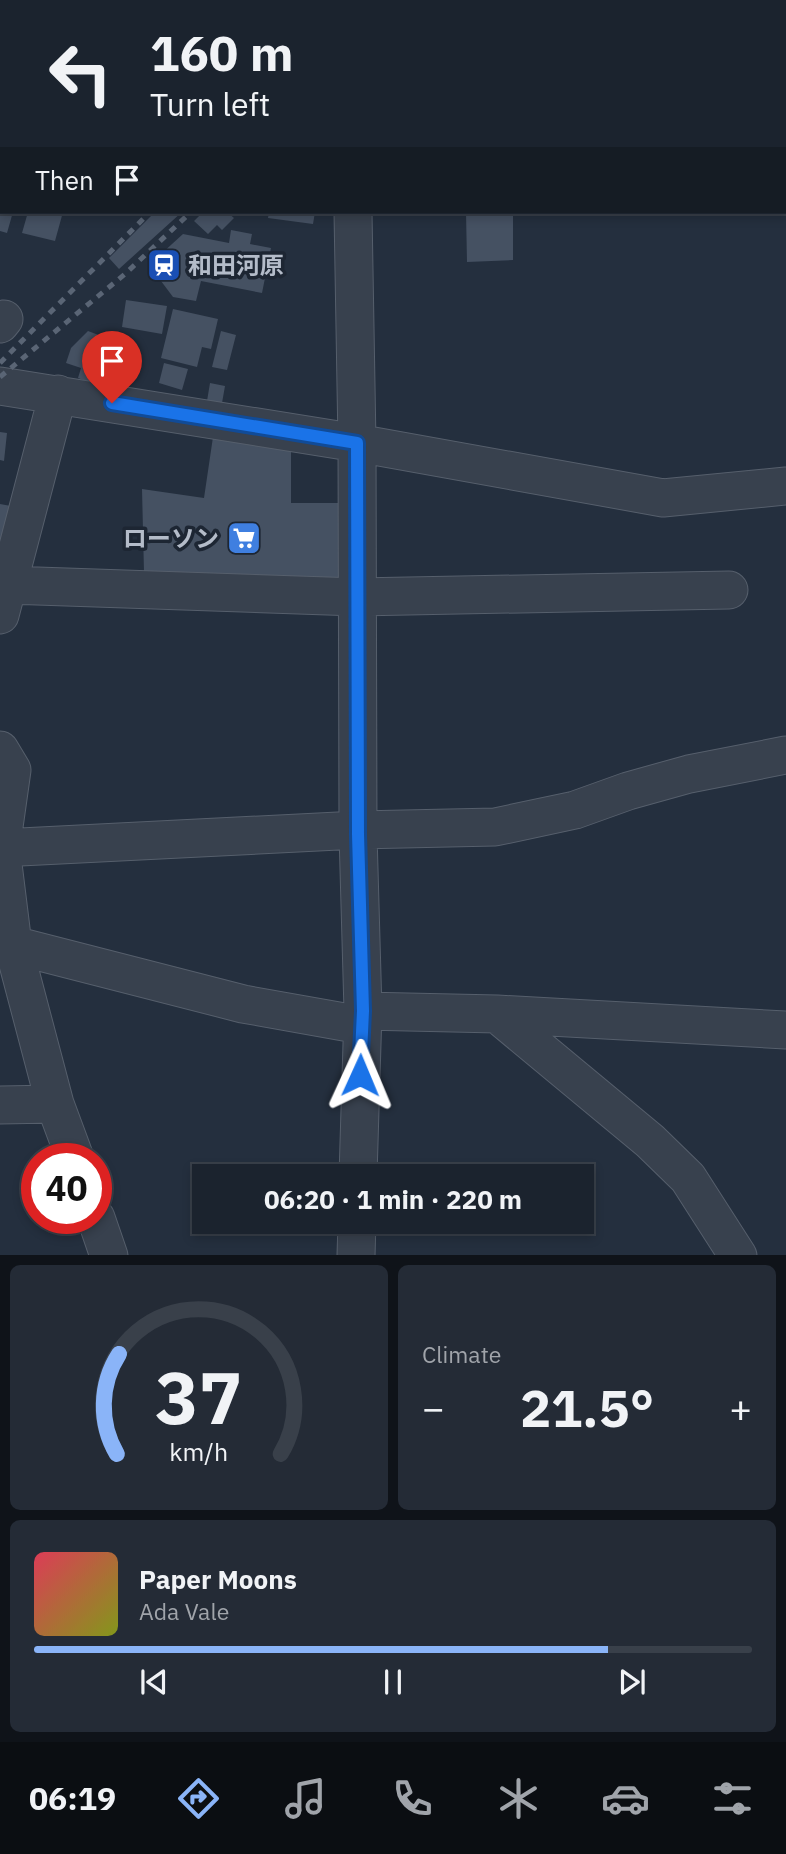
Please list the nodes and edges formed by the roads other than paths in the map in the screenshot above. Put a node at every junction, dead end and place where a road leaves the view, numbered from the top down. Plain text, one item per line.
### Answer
1 (353, 214) edge
2 (0, 386) edge
3 (58, 394) junction
4 (357, 443) junction
5 (786, 486) edge
6 (4, 588) edge
7 (729, 590) dead end
8 (357, 597) junction
9 (0, 750) edge
10 (786, 755) edge
11 (358, 830) junction
12 (0, 848) edge
13 (13, 945) junction
14 (497, 1014) junction
15 (362, 1018) junction
16 (786, 1030) edge
17 (55, 1104) junction
18 (0, 1105) edge
19 (69, 1143) edge
20 (358, 1164) edge
21 (102, 1234) edge
22 (357, 1234) edge
23 (109, 1255) edge
24 (356, 1255) edge
25 (738, 1255) edge

1 - 4 street
2 - 3 street
3 - 4 street
3 - 6 street
4 - 5 street
4 - 8 street
6 - 8 street
7 - 8 street
8 - 11 street
9 - 12 street
10 - 11 street
11 - 12 street
11 - 15 street
12 - 13 street
13 - 15 street
13 - 17 street
14 - 15 street
14 - 16 street
14 - 25 street
15 - 20 street
17 - 18 street
17 - 19 street
21 - 23 street
22 - 24 street

